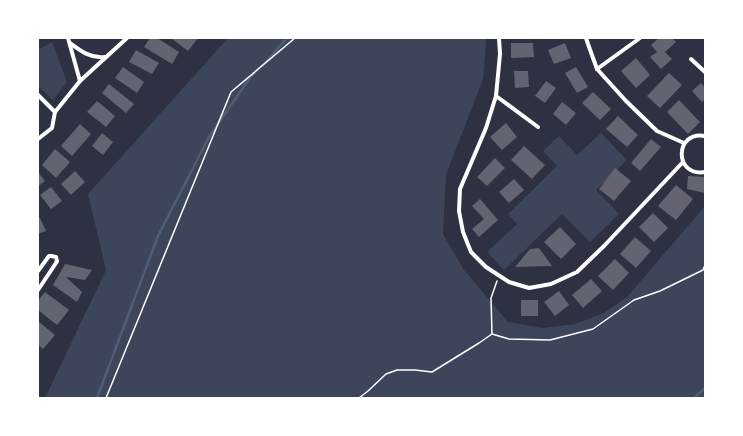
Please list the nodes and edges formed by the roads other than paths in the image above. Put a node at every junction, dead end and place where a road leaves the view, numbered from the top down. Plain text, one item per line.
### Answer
1 (127, 38) edge
2 (498, 38) edge
3 (586, 38) edge
4 (640, 38) edge
5 (69, 40) edge
6 (106, 56) junction
7 (691, 59) dead end
8 (597, 69) junction
9 (705, 72) edge
10 (80, 81) junction
11 (38, 95) edge
12 (496, 96) junction
13 (55, 112) junction
14 (538, 127) dead end
15 (705, 136) edge
16 (38, 139) edge
17 (684, 143) junction
18 (683, 162) junction
19 (705, 172) edge
20 (38, 271) edge
21 (38, 290) edge

1 - 6 street
2 - 12 street
3 - 8 street
4 - 8 street
5 - 6 street
5 - 10 street
6 - 10 street
7 - 9 street
8 - 17 street
10 - 13 street
11 - 13 street
12 - 14 street
12 - 18 street
13 - 16 street
15 - 17 street
17 - 18 street
18 - 19 street
20 - 21 street

